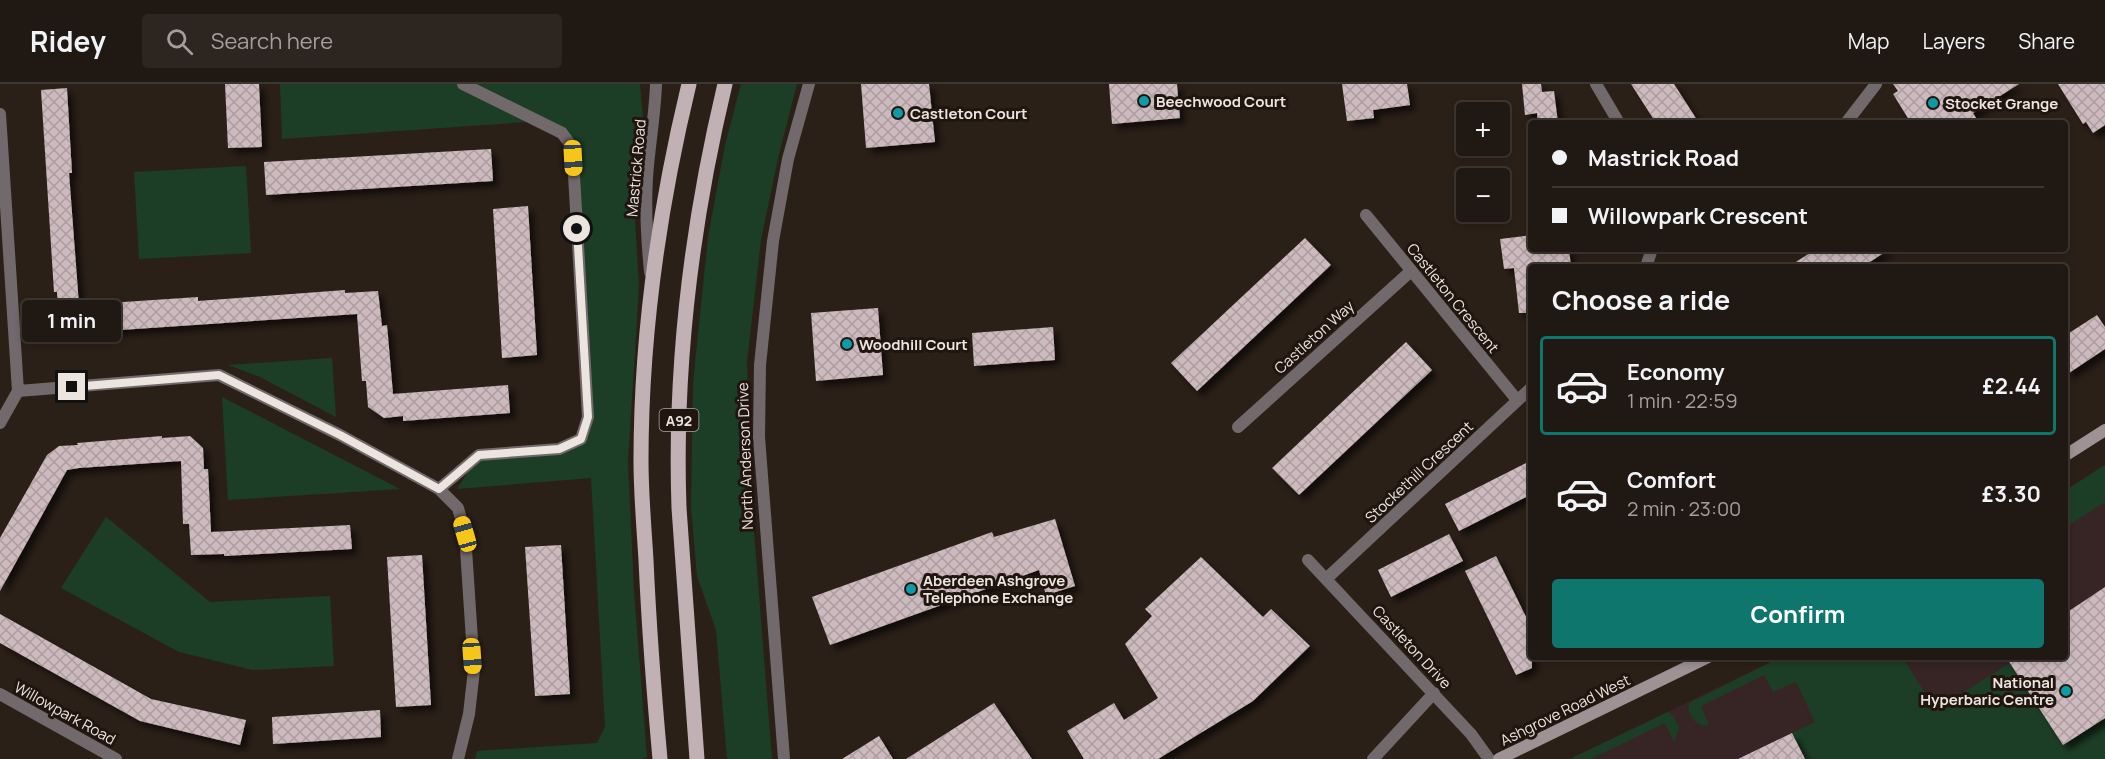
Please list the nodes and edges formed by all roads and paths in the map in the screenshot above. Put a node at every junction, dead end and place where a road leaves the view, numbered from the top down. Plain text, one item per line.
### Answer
1 (464, 84) edge
2 (656, 84) edge
3 (688, 84) edge
4 (725, 84) edge
5 (809, 84) edge
6 (1596, 84) edge
7 (1876, 84) edge
8 (0, 114) edge
9 (1617, 120) edge
10 (1848, 120) edge
11 (1366, 215) dead end
12 (5, 265) edge
13 (1411, 270) junction
14 (651, 291) junction
15 (1528, 390) edge
16 (18, 391) junction
17 (1517, 400) junction
18 (0, 423) edge
19 (1238, 427) dead end
20 (2105, 430) edge
21 (2068, 454) edge
22 (439, 489) junction
23 (1308, 560) dead end
24 (1326, 579) junction
25 (1702, 660) edge
26 (1434, 693) junction
27 (0, 694) edge
28 (116, 759) edge
29 (458, 759) edge
30 (660, 759) edge
31 (697, 759) edge
32 (784, 759) edge
33 (1373, 759) edge
34 (1489, 759) edge
35 (1499, 759) edge

1 - 22 street
2 - 14 street, Mastrick Road
3 - 14 main road, A92
4 - 31 main road, A92
5 - 32 street, North Anderson Drive
6 - 9 street
7 - 10 street
8 - 12 street
11 - 13 street, Castleton Crescent
12 - 16 street
13 - 17 street, Castleton Crescent
13 - 19 street, Castleton Way
14 - 30 main road, A92
15 - 17 street, Stockethill Crescent
16 - 18 street
16 - 22 street
17 - 24 street, Stockethill Crescent
20 - 21 street
22 - 29 street
23 - 24 street, Castleton Drive
24 - 26 street, Castleton Drive
25 - 35 street, Ashgrove Road West
26 - 33 street
26 - 34 street, Castleton Drive
27 - 28 street, Willowpark Road

